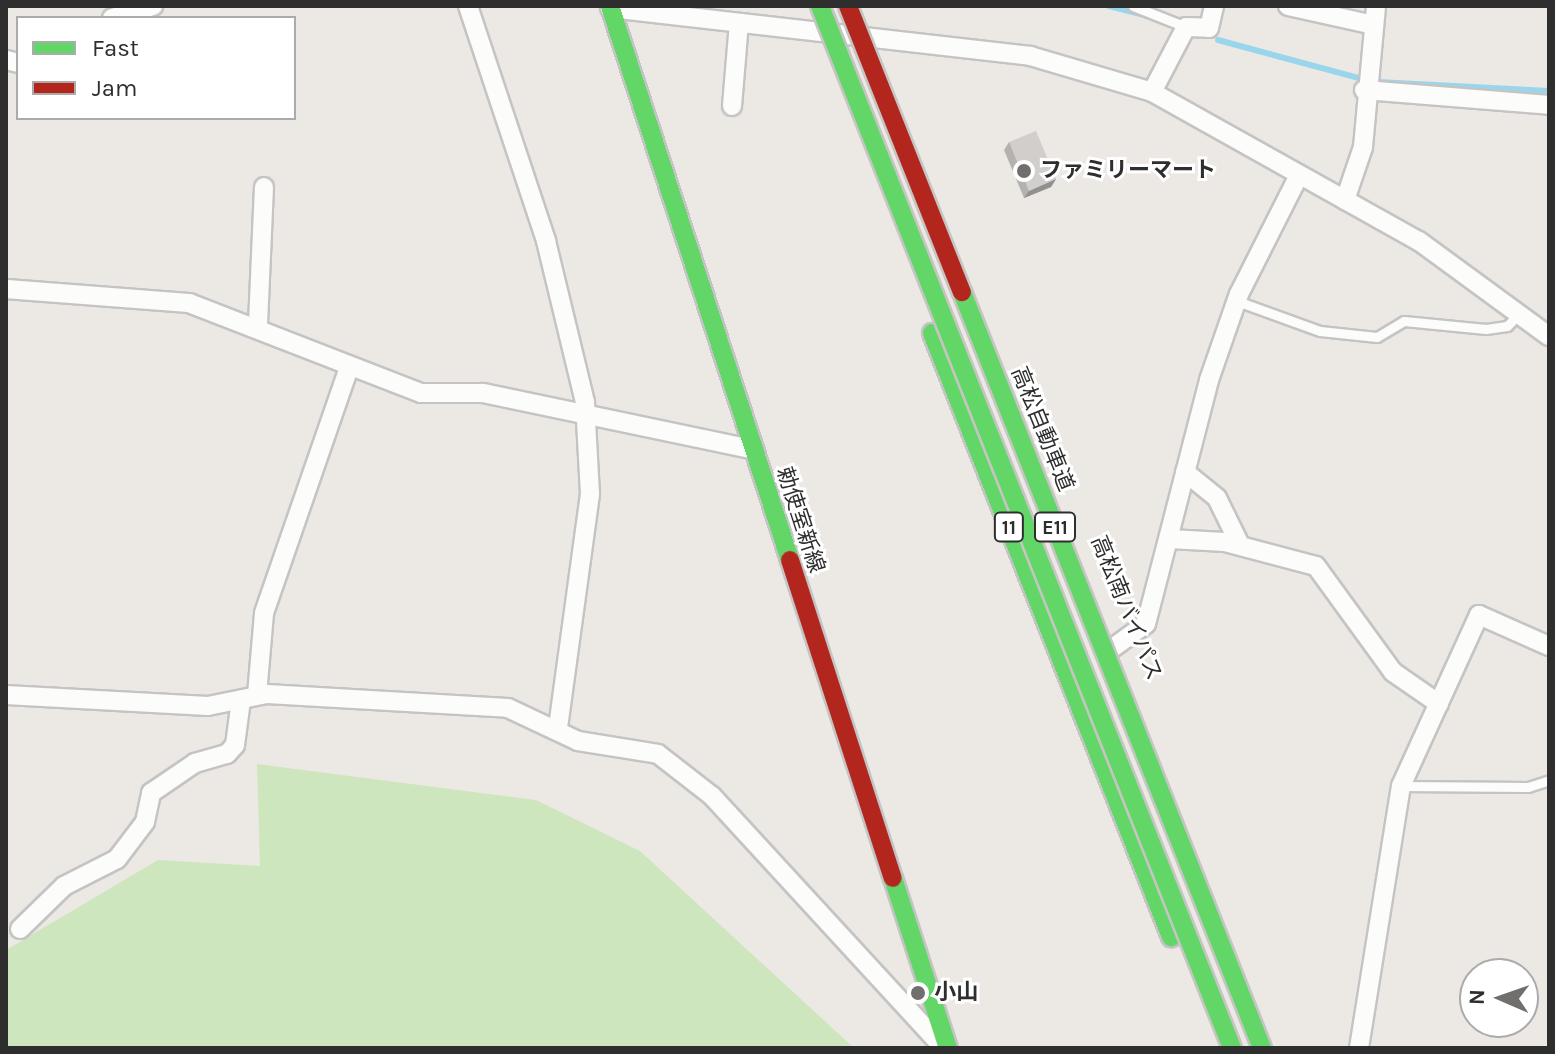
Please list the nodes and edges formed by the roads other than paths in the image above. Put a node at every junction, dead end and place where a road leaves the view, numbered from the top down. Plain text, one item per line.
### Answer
1 (153, 6) edge
2 (468, 6) edge
3 (804, 6) edge
4 (820, 6) edge
5 (848, 6) edge
6 (862, 6) edge
7 (1133, 6) edge
8 (1214, 6) edge
9 (1288, 6) edge
10 (1376, 6) edge
11 (610, 7) edge
12 (119, 16) edge
13 (739, 23) junction
14 (1374, 25) junction
15 (1186, 27) junction
16 (813, 28) junction
17 (875, 36) junction
18 (1365, 83) junction
19 (1152, 92) junction
20 (1549, 105) edge
21 (732, 106) dead end
22 (1299, 175) junction
23 (264, 187) dead end
24 (1345, 200) junction
25 (6, 289) edge
26 (1237, 301) junction
27 (1518, 315) junction
28 (258, 324) junction
29 (1549, 336) edge
30 (349, 367) junction
31 (586, 419) junction
32 (752, 449) junction
33 (1185, 472) junction
34 (1170, 539) junction
35 (1240, 545) junction
36 (1549, 646) edge
37 (1114, 647) junction
38 (6, 695) edge
39 (249, 698) junction
40 (1439, 704) junction
41 (558, 729) junction
42 (1549, 780) edge
43 (1401, 786) junction
44 (20, 929) dead end
45 (946, 1048) edge
46 (1216, 1048) edge
47 (1232, 1048) edge
48 (1262, 1048) edge
49 (1278, 1048) edge
50 (1359, 1048) edge

1 - 12 street
2 - 31 street
3 - 16 main road, 11
4 - 47 main road, E11, bridge
5 - 48 main road, 高松自動車道 / E11, bridge
6 - 17 main road, 高松南バイパス
7 - 15 lane
8 - 15 street
9 - 14 street
10 - 14 street
11 - 13 street
11 - 32 main road, 勅使室新線
13 - 16 street
13 - 21 street
14 - 18 street
15 - 19 street
16 - 17 street
16 - 46 main road, 11
17 - 19 street
17 - 37 main road, 高松南バイパス
18 - 20 street
18 - 24 street
19 - 22 street
22 - 24 street
22 - 26 street
23 - 28 street
24 - 27 street
25 - 28 street
26 - 27 lane
26 - 33 street
27 - 29 street
28 - 30 street
30 - 31 street
30 - 39 street
31 - 32 street
31 - 41 street
32 - 45 main road, 勅使室新線
33 - 34 street
33 - 35 street
34 - 35 street
34 - 37 street
35 - 40 street
36 - 40 street
37 - 49 main road, 高松南バイパス
38 - 39 street
39 - 41 street
39 - 44 street
40 - 43 street
41 - 45 street
42 - 43 lane
43 - 50 street

